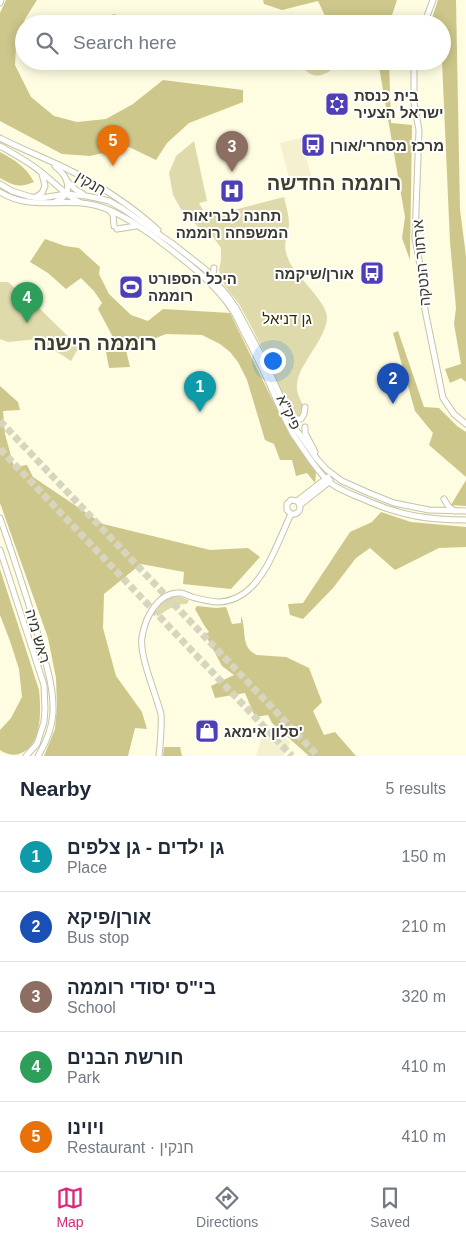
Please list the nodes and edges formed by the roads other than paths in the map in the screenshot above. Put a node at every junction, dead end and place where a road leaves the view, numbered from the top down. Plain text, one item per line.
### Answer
1 (433, 0) edge
2 (427, 15) edge
3 (414, 70) edge
4 (0, 138) edge
5 (0, 146) edge
6 (48, 161) junction
7 (41, 171) junction
8 (66, 180) junction
9 (0, 184) edge
10 (0, 192) edge
11 (66, 194) junction
12 (86, 196) junction
13 (36, 197) junction
14 (79, 203) junction
15 (50, 204) junction
16 (108, 209) junction
17 (137, 226) junction
18 (173, 244) junction
19 (202, 267) junction
20 (214, 279) junction
21 (305, 407) dead end
22 (288, 413) junction
23 (466, 424) edge
24 (305, 427) dead end
25 (318, 459) junction
26 (319, 470) junction
27 (332, 474) junction
28 (328, 480) junction
29 (320, 487) junction
30 (340, 489) junction
31 (444, 499) dead end
32 (299, 503) junction
33 (456, 511) junction
34 (466, 511) edge
35 (291, 514) junction
36 (0, 518) edge
37 (466, 520) edge
38 (0, 550) edge
39 (26, 756) edge
40 (38, 756) edge
41 (159, 756) edge

1 - 2 main road
3 - 23 main road, ארתור הנטקה
4 - 6 main road, חנקין
5 - 7 main road, חנקין
6 - 8 main road
6 - 18 main road, חנקין
7 - 11 main road, חנקין
7 - 13 main road
8 - 11 main road
8 - 12 main road
9 - 13 main road, פיק"א
10 - 15 main road, פיק"א
11 - 12 main road, פיק"א
11 - 13 main road, פיק"א
11 - 14 main road, חנקין
11 - 15 main road
12 - 18 main road, פיק"א
14 - 15 main road, פיק"א
14 - 16 main road, פיק"א
16 - 17 main road, פיק"א
16 - 17 main road
17 - 26 main road, פיק"א
18 - 19 main road, פיק"א
19 - 20 main road, פיק"א
19 - 20 main road
20 - 22 main road, פיק"א
21 - 22 main road
22 - 25 main road, פיק"א
24 - 25 main road
25 - 27 main road, פיק"א
26 - 28 main road, פיק"א
26 - 29 main road
27 - 28 main road
27 - 33 main road, פיק"א
28 - 29 main road
28 - 30 main road, פיק"א
29 - 30 main road
29 - 32 main road
30 - 37 main road, פיק"א
31 - 33 main road
32 - 35 main road
32 - 35 main road
33 - 34 main road, פיק"א
35 - 41 main road
36 - 40 main road, ראש מיה
38 - 39 main road, ראש מיה

